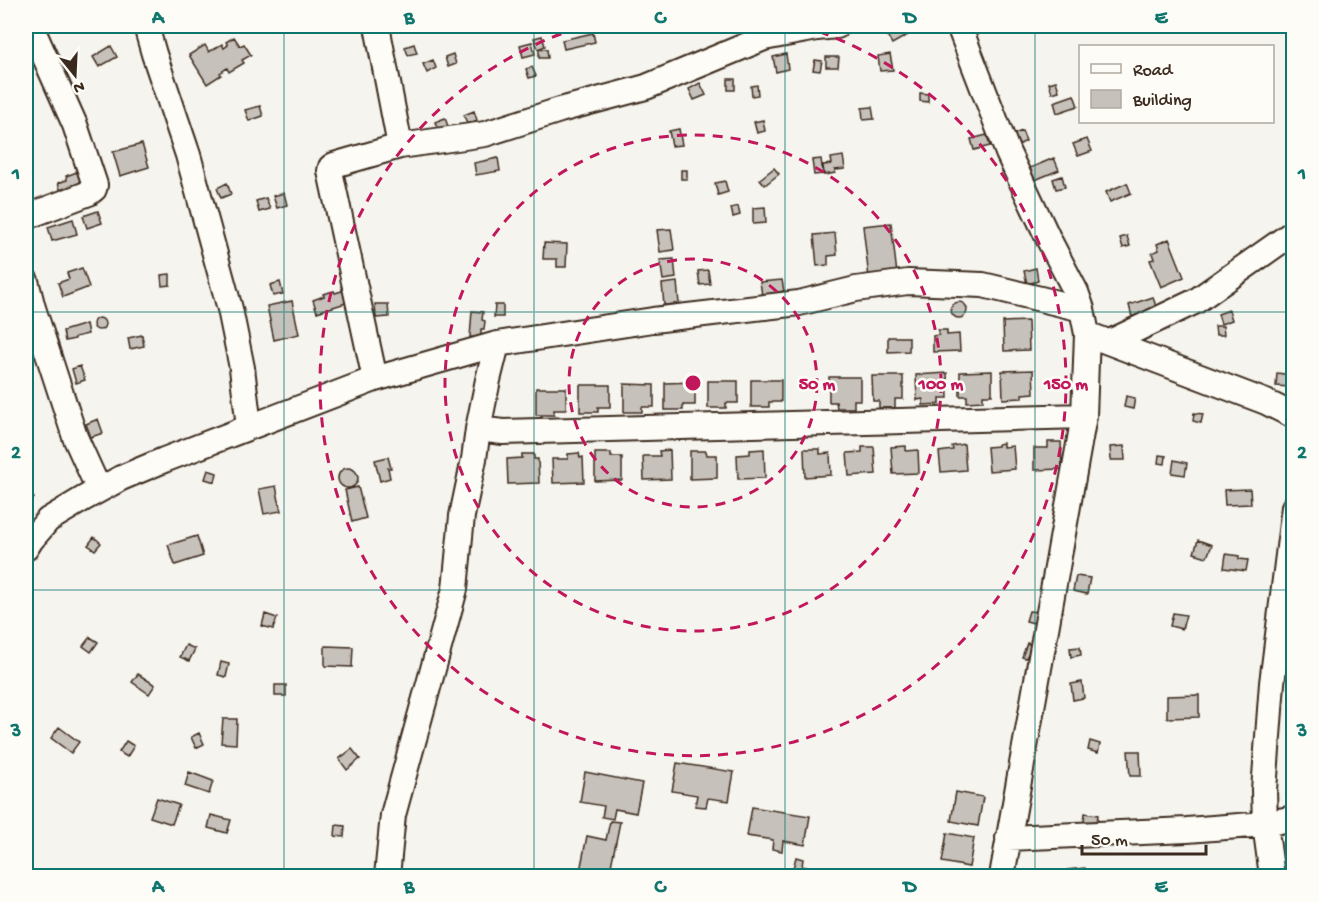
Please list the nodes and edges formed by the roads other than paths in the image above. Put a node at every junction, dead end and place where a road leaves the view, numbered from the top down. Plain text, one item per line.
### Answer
1 (31, 26) edge
2 (146, 26) edge
3 (377, 26) edge
4 (837, 26) edge
5 (959, 26) edge
6 (400, 146) junction
7 (26, 217) edge
8 (1293, 232) edge
9 (26, 281) edge
10 (1082, 309) junction
11 (29, 310) edge
12 (1087, 334) junction
13 (1110, 342) junction
14 (497, 344) junction
15 (375, 379) junction
16 (1084, 416) junction
17 (1293, 416) edge
18 (249, 427) junction
19 (478, 429) junction
20 (99, 490) junction
21 (1293, 507) edge
22 (26, 548) edge
23 (1293, 818) edge
24 (1265, 824) junction
25 (1008, 838) junction
26 (387, 876) edge
27 (1002, 876) edge
28 (1272, 876) edge

1 - 7 street
2 - 18 street
3 - 6 street
4 - 6 street
5 - 10 street
6 - 15 street
8 - 13 street
9 - 11 street
10 - 12 street
10 - 14 street
11 - 20 street
12 - 13 street
12 - 16 street
13 - 17 street
14 - 15 street
14 - 19 street
15 - 18 street
16 - 19 street
16 - 25 street
18 - 20 street
19 - 26 street
20 - 22 street
21 - 24 street
23 - 24 street
24 - 25 street
24 - 28 street
25 - 27 street

